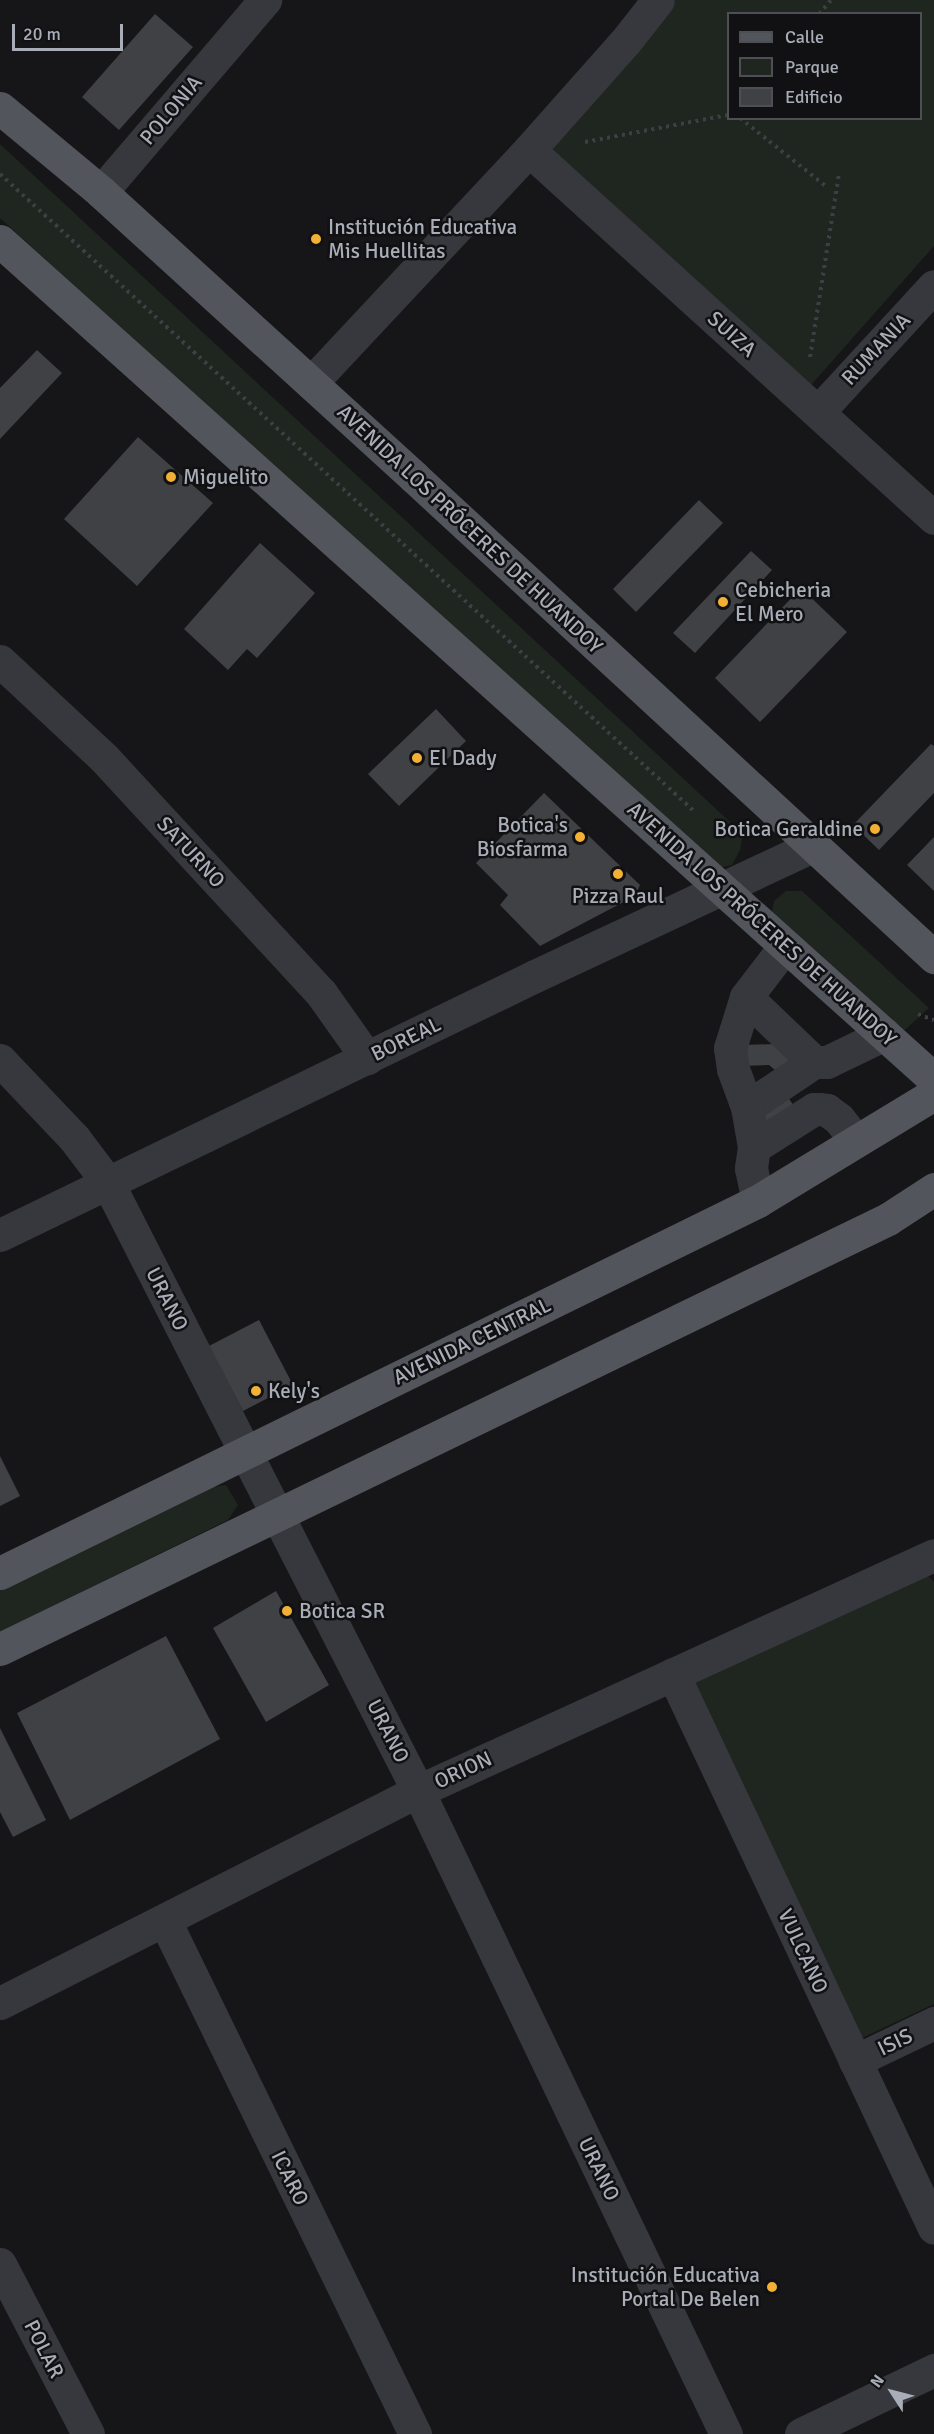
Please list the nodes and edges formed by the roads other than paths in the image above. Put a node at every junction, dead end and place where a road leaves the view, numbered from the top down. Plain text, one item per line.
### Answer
1 (265, 0) edge
2 (658, 0) edge
3 (0, 108) edge
4 (530, 150) junction
5 (101, 192) junction
6 (0, 241) edge
7 (934, 286) edge
8 (311, 383) junction
9 (818, 412) junction
10 (934, 518) edge
11 (0, 661) edge
12 (813, 846) junction
13 (720, 888) junction
14 (785, 946) junction
15 (934, 957) edge
16 (746, 997) junction
17 (885, 1034) junction
18 (367, 1058) junction
19 (0, 1060) edge
20 (814, 1062) junction
21 (934, 1079) edge
22 (934, 1094) edge
23 (747, 1107) junction
24 (856, 1141) junction
25 (754, 1147) junction
26 (108, 1183) junction
27 (934, 1189) edge
28 (758, 1201) junction
29 (0, 1235) edge
30 (245, 1452) junction
31 (278, 1515) junction
32 (933, 1556) edge
33 (0, 1573) edge
34 (0, 1649) edge
35 (673, 1674) junction
36 (418, 1791) junction
37 (165, 1921) junction
38 (0, 2003) edge
39 (934, 2023) edge
40 (855, 2061) junction
41 (934, 2228) edge
42 (0, 2264) edge
43 (934, 2370) edge
44 (88, 2434) edge
45 (415, 2434) edge
46 (726, 2434) edge
47 (801, 2434) edge

1 - 5 street, POLONIA
2 - 4 street
3 - 5 main road, AVENIDA LOS PRÓCERES DE HUANDOY
4 - 8 street
4 - 9 street, SUIZA
5 - 8 main road, AVENIDA LOS PRÓCERES DE HUANDOY
6 - 13 main road, AVENIDA LOS PRÓCERES DE HUANDOY
7 - 9 street, RUMANIA
8 - 12 main road, AVENIDA LOS PRÓCERES DE HUANDOY
9 - 10 street, SUIZA
11 - 18 street, SATURNO
12 - 13 street, BOREAL
12 - 15 main road, AVENIDA LOS PRÓCERES DE HUANDOY
13 - 14 main road, AVENIDA LOS PRÓCERES DE HUANDOY
13 - 18 street, BOREAL
14 - 16 street
14 - 17 main road, AVENIDA LOS PRÓCERES DE HUANDOY
16 - 20 street
16 - 23 street
17 - 20 street
17 - 21 main road, AVENIDA LOS PRÓCERES DE HUANDOY
18 - 26 street, BOREAL
19 - 26 street, URANO
20 - 23 street
22 - 24 main road, AVENIDA CENTRAL
23 - 25 street
24 - 25 street
24 - 28 main road, AVENIDA CENTRAL
25 - 28 street
26 - 29 street, BOREAL
26 - 30 street, URANO
27 - 31 main road
28 - 30 main road, AVENIDA CENTRAL
30 - 31 street, URANO
30 - 33 main road, AVENIDA CENTRAL
31 - 34 main road
31 - 36 street, URANO
32 - 35 street, ORION
35 - 36 street, ORION
35 - 40 street, VULCANO
36 - 37 street, ORION
36 - 46 street, URANO
37 - 38 street, ORION
37 - 45 street, ICARO
39 - 40 street, ISIS
40 - 41 street, VULCANO
42 - 44 street, POLAR
43 - 47 street

